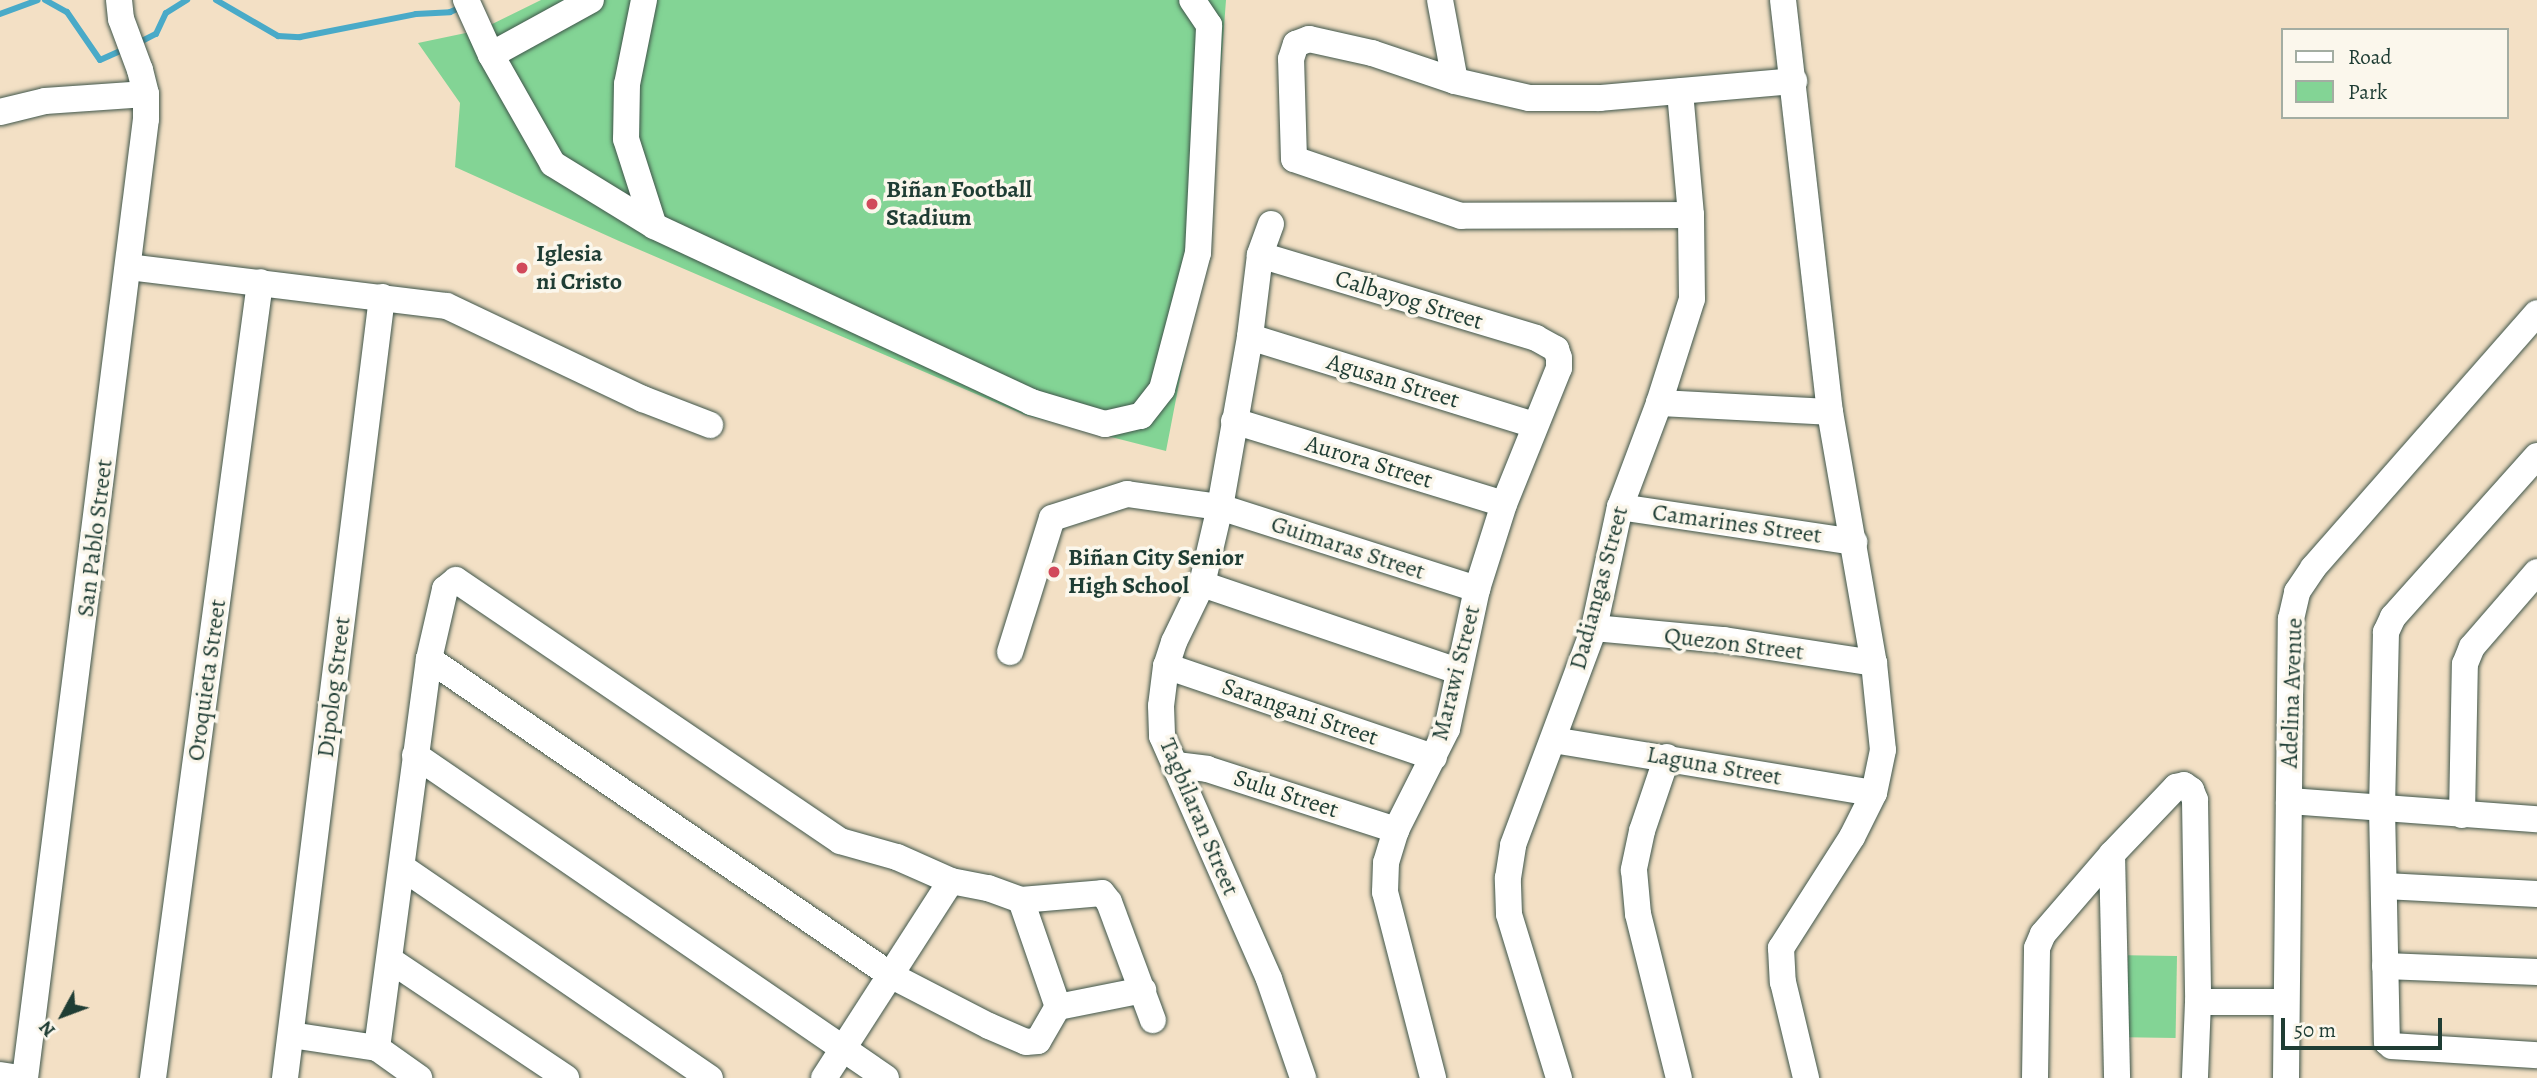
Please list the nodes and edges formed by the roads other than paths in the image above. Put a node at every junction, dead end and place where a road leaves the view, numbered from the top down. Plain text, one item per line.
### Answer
1 (466, 0) edge
2 (591, 0) edge
3 (644, 0) edge
4 (1192, 0) edge
5 (1440, 0) edge
6 (1783, 0) edge
7 (120, 9) edge
8 (491, 55) junction
9 (1455, 81) junction
10 (1794, 81) junction
11 (143, 82) junction
12 (1680, 91) junction
13 (0, 112) edge
14 (1691, 215) junction
15 (1271, 224) dead end
16 (654, 226) junction
17 (1260, 255) junction
18 (128, 267) junction
19 (260, 282) junction
20 (382, 297) junction
21 (2537, 313) edge
22 (1250, 337) junction
23 (1556, 349) joint
24 (1659, 403) junction
25 (1830, 412) junction
26 (1234, 421) junction
27 (710, 425) dead end
28 (1535, 425) junction
29 (2533, 468) edge
30 (1504, 504) junction
31 (1620, 507) junction
32 (1220, 508) junction
33 (1854, 542) junction
34 (2537, 572) edge
35 (1202, 584) junction
36 (1477, 589) junction
37 (1594, 628) junction
38 (1010, 652) dead end
39 (429, 659) junction
40 (1874, 663) junction
41 (1166, 666) junction
42 (1458, 671) junction
43 (1553, 740) junction
44 (415, 755) junction
45 (1434, 757) junction
46 (1667, 757) junction
47 (1176, 765) junction
48 (1874, 793) junction
49 (2289, 801) junction
50 (2382, 808) junction
51 (2462, 815) junction
52 (2537, 819) edge
53 (1396, 830) junction
54 (2112, 854) junction
55 (403, 868) junction
56 (951, 881) junction
57 (2385, 886) junction
58 (2537, 894) edge
59 (1021, 900) junction
60 (390, 960) junction
61 (2385, 966) junction
62 (2537, 972) edge
63 (892, 976) junction
64 (1143, 990) junction
65 (2198, 1002) junction
66 (2286, 1002) junction
67 (1058, 1007) junction
68 (1153, 1020) dead end
69 (291, 1035) junction
70 (377, 1048) junction
71 (845, 1048) junction
72 (2537, 1055) edge
73 (0, 1075) edge
74 (20, 1078) edge
75 (25, 1078) edge
76 (153, 1078) edge
77 (285, 1078) edge
78 (419, 1078) edge
79 (566, 1078) edge
80 (710, 1078) edge
81 (824, 1078) edge
82 (886, 1078) edge
83 (1303, 1078) edge
84 (1433, 1078) edge
85 (1559, 1078) edge
86 (1679, 1078) edge
87 (1806, 1078) edge
88 (2035, 1078) edge
89 (2117, 1078) edge
90 (2195, 1078) edge
91 (2286, 1078) edge

1 - 8 street
2 - 8 street
3 - 16 street
4 - 16 street
5 - 9 street
6 - 10 street
7 - 11 street, San Pablo Street
8 - 16 street
9 - 12 street
9 - 14 street
10 - 12 street
10 - 25 street
11 - 13 street
11 - 18 street, San Pablo Street
12 - 14 street, Dadiangas Street
14 - 24 street, Dadiangas Street
15 - 17 street, Tagbilaran Street
17 - 22 street, Tagbilaran Street
17 - 23 street, Calbayog Street
18 - 19 street
18 - 75 street, San Pablo Street
19 - 20 street
19 - 76 street, Oroquieta Street
20 - 27 street
20 - 69 street, Dipolog Street
21 - 49 street, Adelina Avenue
22 - 26 street, Tagbilaran Street
22 - 28 street, Agusan Street
23 - 28 street, Marawi Street
24 - 25 street
24 - 31 street, Dadiangas Street
25 - 33 street
26 - 30 street, Aurora Street
26 - 32 street, Tagbilaran Street
28 - 30 street, Marawi Street
29 - 50 street
30 - 36 street, Marawi Street
31 - 33 street, Camarines Street
31 - 37 street, Dadiangas Street
32 - 35 street, Tagbilaran Street
32 - 36 street, Guimaras Street
32 - 38 street, Guimaras Street
33 - 40 street
34 - 51 street
35 - 41 street, Tagbilaran Street
35 - 42 street
36 - 42 street, Marawi Street
37 - 40 street, Quezon Street
37 - 43 street, Dadiangas Street
39 - 44 street
39 - 56 street
39 - 63 street
40 - 48 street
41 - 45 street, Sarangani Street
41 - 47 street, Tagbilaran Street
42 - 45 street, Marawi Street
43 - 46 street, Laguna Street
43 - 85 street, Dadiangas Street
44 - 55 street
44 - 71 street
45 - 53 street, Marawi Street
46 - 48 street, Laguna Street
46 - 86 street
47 - 53 street, Sulu Street
47 - 83 street, Tagbilaran Street
48 - 87 street
49 - 50 street
49 - 66 street, Adelina Avenue
50 - 51 street
50 - 57 street
51 - 52 street
53 - 84 street, Marawi Street
54 - 65 street
54 - 88 street
54 - 89 street
55 - 60 street
55 - 80 street
56 - 59 street
56 - 63 street
57 - 58 street
57 - 61 street
59 - 64 street
59 - 67 street
60 - 70 street
60 - 79 street
61 - 62 street
61 - 72 street
63 - 67 street
63 - 71 street
64 - 67 street
64 - 68 street
65 - 66 street
65 - 90 street
66 - 91 street, Adelina Avenue
69 - 70 street
69 - 77 street, Dipolog Street
70 - 78 street
71 - 81 street
71 - 82 street
73 - 74 street

